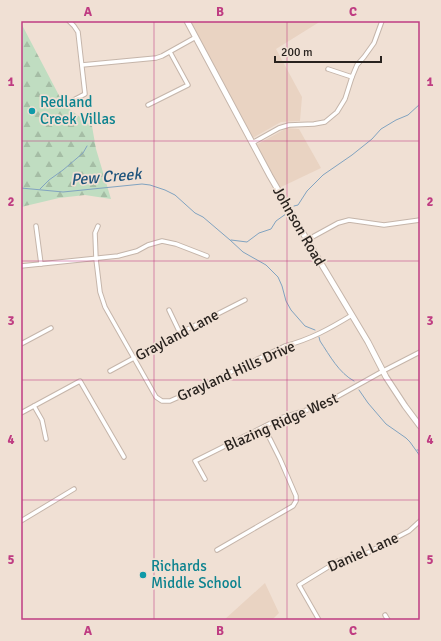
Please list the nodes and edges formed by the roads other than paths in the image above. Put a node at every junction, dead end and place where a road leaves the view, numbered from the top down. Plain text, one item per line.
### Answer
1 (69, 21) edge
2 (187, 21) edge
3 (382, 21) edge
4 (196, 37) junction
5 (170, 52) junction
6 (82, 65) junction
7 (328, 69) dead end
8 (352, 77) junction
9 (68, 103) dead end
10 (148, 105) dead end
11 (252, 143) junction
12 (420, 220) edge
13 (36, 226) dead end
14 (98, 226) dead end
15 (307, 240) junction
16 (207, 256) dead end
17 (96, 259) junction
18 (41, 264) junction
19 (21, 266) edge
20 (245, 300) dead end
21 (170, 310) dead end
22 (352, 315) junction
23 (51, 328) dead end
24 (180, 333) junction
25 (21, 344) edge
26 (420, 352) edge
27 (134, 358) junction
28 (110, 371) dead end
29 (383, 371) junction
30 (34, 406) junction
31 (21, 413) edge
32 (419, 422) edge
33 (264, 427) junction
34 (46, 439) dead end
35 (124, 457) dead end
36 (205, 478) dead end
37 (74, 489) dead end
38 (22, 520) edge
39 (420, 521) edge
40 (217, 550) dead end
41 (385, 615) dead end
42 (319, 620) edge
43 (388, 620) edge

1 - 6 street
2 - 4 street, Johnson Road
3 - 8 street
4 - 5 street
4 - 11 street, Johnson Road
5 - 6 street
5 - 10 street
6 - 9 street
7 - 8 street
8 - 11 street
11 - 15 street, Johnson Road
12 - 15 street
13 - 18 street
14 - 17 street, Grayland Hills Drive
15 - 22 street, Johnson Road
16 - 17 street
17 - 18 street
17 - 27 street, Grayland Hills Drive
18 - 19 street
20 - 24 street, Grayland Lane
21 - 24 street
22 - 27 street, Grayland Hills Drive
22 - 29 street, Johnson Road
23 - 25 street
24 - 27 street, Grayland Lane
26 - 29 street, Blazing Ridge West
27 - 28 street, Grayland Lane
29 - 32 street, Johnson Road
29 - 33 street, Blazing Ridge West
30 - 31 street
30 - 34 street
30 - 35 street
33 - 36 street, Blazing Ridge West
33 - 40 street
37 - 38 street
39 - 42 street, Daniel Lane
41 - 43 street

